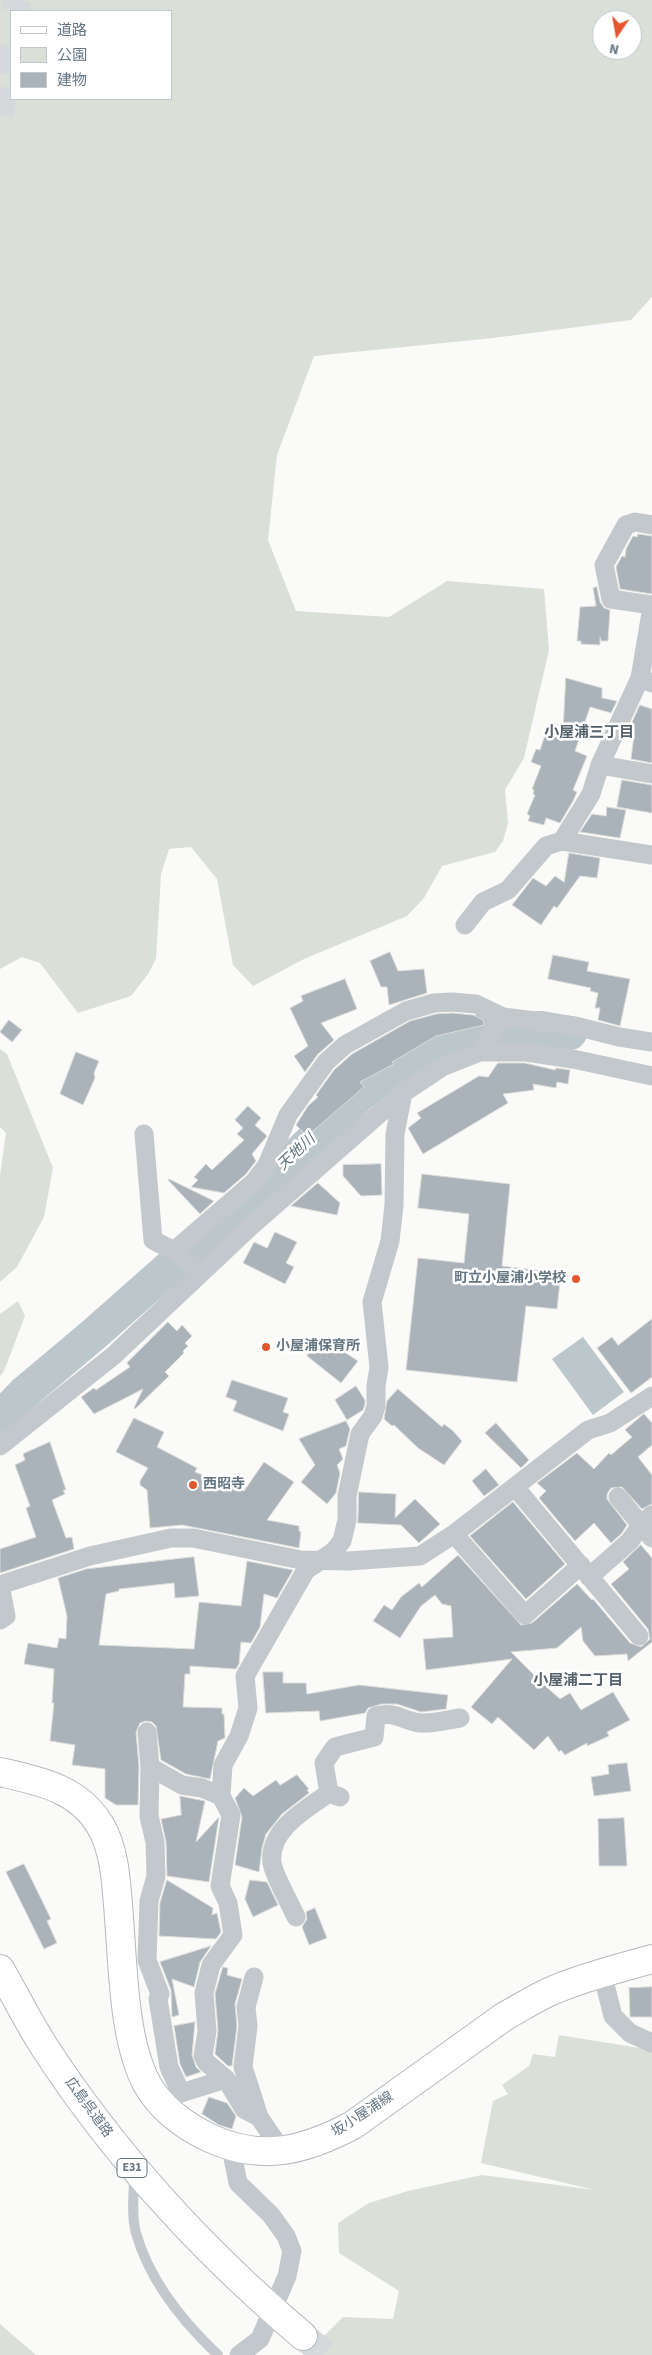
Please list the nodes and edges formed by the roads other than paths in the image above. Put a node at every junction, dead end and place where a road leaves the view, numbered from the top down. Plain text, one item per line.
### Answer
1 (652, 525) edge
2 (652, 606) edge
3 (646, 680) edge
4 (600, 765) junction
5 (652, 774) edge
6 (562, 841) junction
7 (652, 855) edge
8 (465, 925) dead end
9 (503, 1017) junction
10 (652, 1042) edge
11 (482, 1047) junction
12 (652, 1076) edge
13 (403, 1093) junction
14 (144, 1134) dead end
15 (174, 1251) junction
16 (201, 1273) junction
17 (649, 1404) edge
18 (0, 1446) edge
19 (515, 1488) junction
20 (618, 1497) dead end
21 (648, 1526) edge
22 (454, 1534) junction
23 (321, 1559) junction
24 (585, 1571) junction
25 (2, 1601) edge
26 (639, 1636) dead end
27 (460, 1718) dead end
28 (147, 1732) dead end
29 (150, 1767) junction
30 (0, 1772) edge
31 (221, 1796) junction
32 (296, 1916) dead end
33 (652, 1959) edge
34 (0, 1969) edge
35 (602, 1972) junction
36 (254, 1977) dead end
37 (158, 1999) junction
38 (127, 2003) junction
39 (652, 2043) edge
40 (226, 2079) junction
41 (170, 2098) junction
42 (258, 2117) junction
43 (231, 2148) junction
44 (278, 2152) junction
45 (134, 2170) junction
46 (272, 2310) junction
47 (303, 2336) tunnel mouth
48 (218, 2355) edge
49 (239, 2355) edge

1 - 2 street
2 - 3 street
3 - 4 street
4 - 5 street
4 - 6 street
6 - 7 street
6 - 8 street
9 - 10 street
9 - 11 street
9 - 15 street
11 - 12 street
11 - 13 street
13 - 16 street
13 - 23 street
14 - 15 street
15 - 16 street
16 - 18 street
17 - 19 street
19 - 22 street
19 - 24 street
20 - 21 street
21 - 24 street
22 - 23 street
22 - 24 street
23 - 25 street
23 - 31 street
24 - 26 street
27 - 32 street
28 - 29 street
29 - 31 street
29 - 37 street
30 - 38 main road, 坂小屋浦線
31 - 40 street
33 - 35 main road, 坂小屋浦線
34 - 45 main road, 広島呉道路 / E31
35 - 39 street
35 - 44 main road, 坂小屋浦線
36 - 42 street
37 - 38 street
37 - 41 street
38 - 41 main road, 坂小屋浦線
40 - 41 street
40 - 42 street
41 - 43 main road, 坂小屋浦線
42 - 44 street
43 - 44 main road, 坂小屋浦線
43 - 46 street
45 - 46 main road, 広島呉道路 / E31
45 - 48 lane
46 - 47 main road, 広島呉道路 / E31
46 - 49 street

